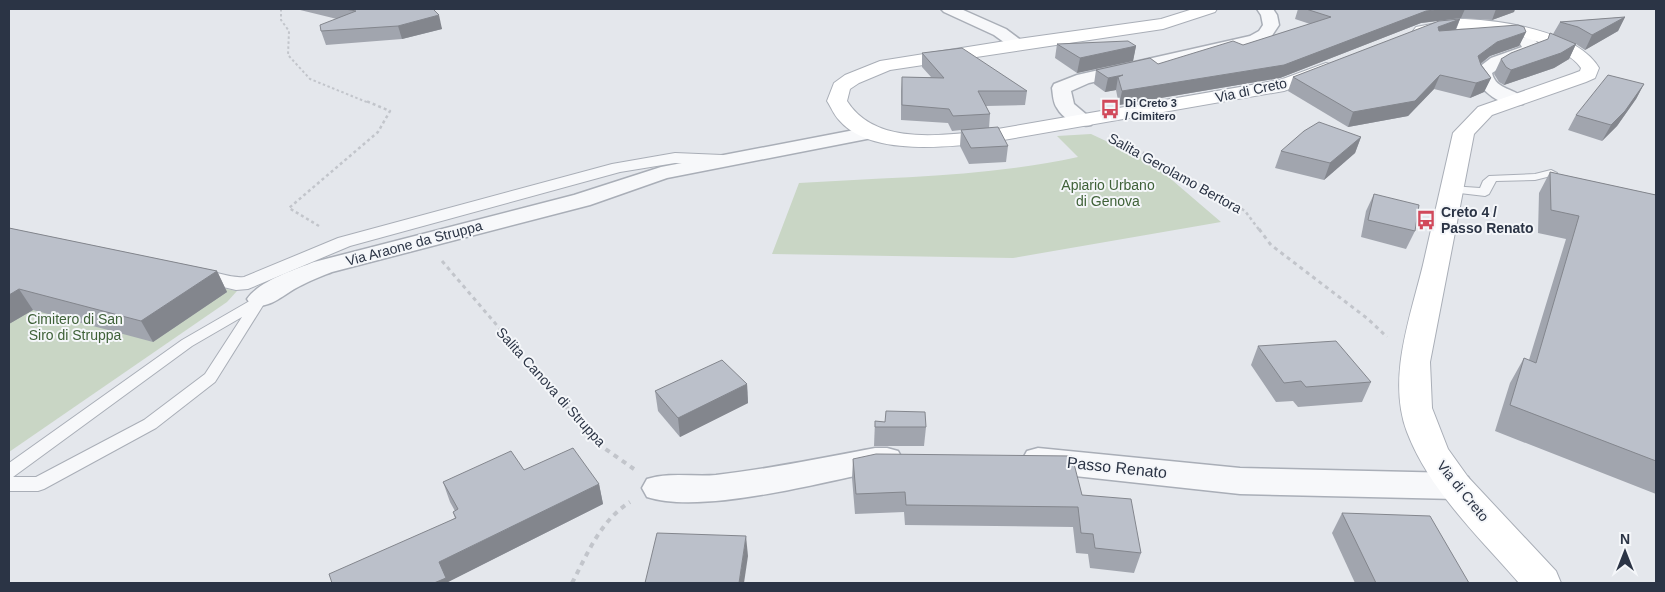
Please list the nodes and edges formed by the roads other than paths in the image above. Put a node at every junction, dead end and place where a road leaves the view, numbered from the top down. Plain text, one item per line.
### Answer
1 (949, 9) edge
2 (1209, 9) edge
3 (1265, 9) edge
4 (1402, 40) edge
5 (1527, 42) dead end
6 (1018, 44) junction
7 (1350, 60) edge
8 (1516, 100) junction
9 (1084, 121) junction
10 (870, 133) junction
11 (722, 160) junction
12 (1551, 174) edge
13 (1451, 189) junction
14 (179, 272) edge
15 (260, 299) junction
16 (914, 460) edge
17 (1011, 460) edge
18 (9, 472) edge
19 (9, 484) edge
20 (1456, 486) junction
21 (659, 488) road end
22 (1542, 583) edge

1 - 6 street
2 - 6 main road, Via di Creto
3 - 9 street
4 - 8 main road, Via di Creto
5 - 8 street
6 - 10 main road, Via di Creto
7 - 9 main road, Via di Creto
8 - 13 main road, Via di Creto
9 - 10 main road, Via di Creto
10 - 11 street, Via Araone da Struppa
11 - 14 street
11 - 15 street, Via Araone da Struppa
12 - 13 lane
13 - 20 main road, Via di Creto
15 - 18 lane, Via Araone da Struppa
15 - 19 lane
16 - 21 street
17 - 20 street, Passo Renato
20 - 22 main road, Via di Creto

